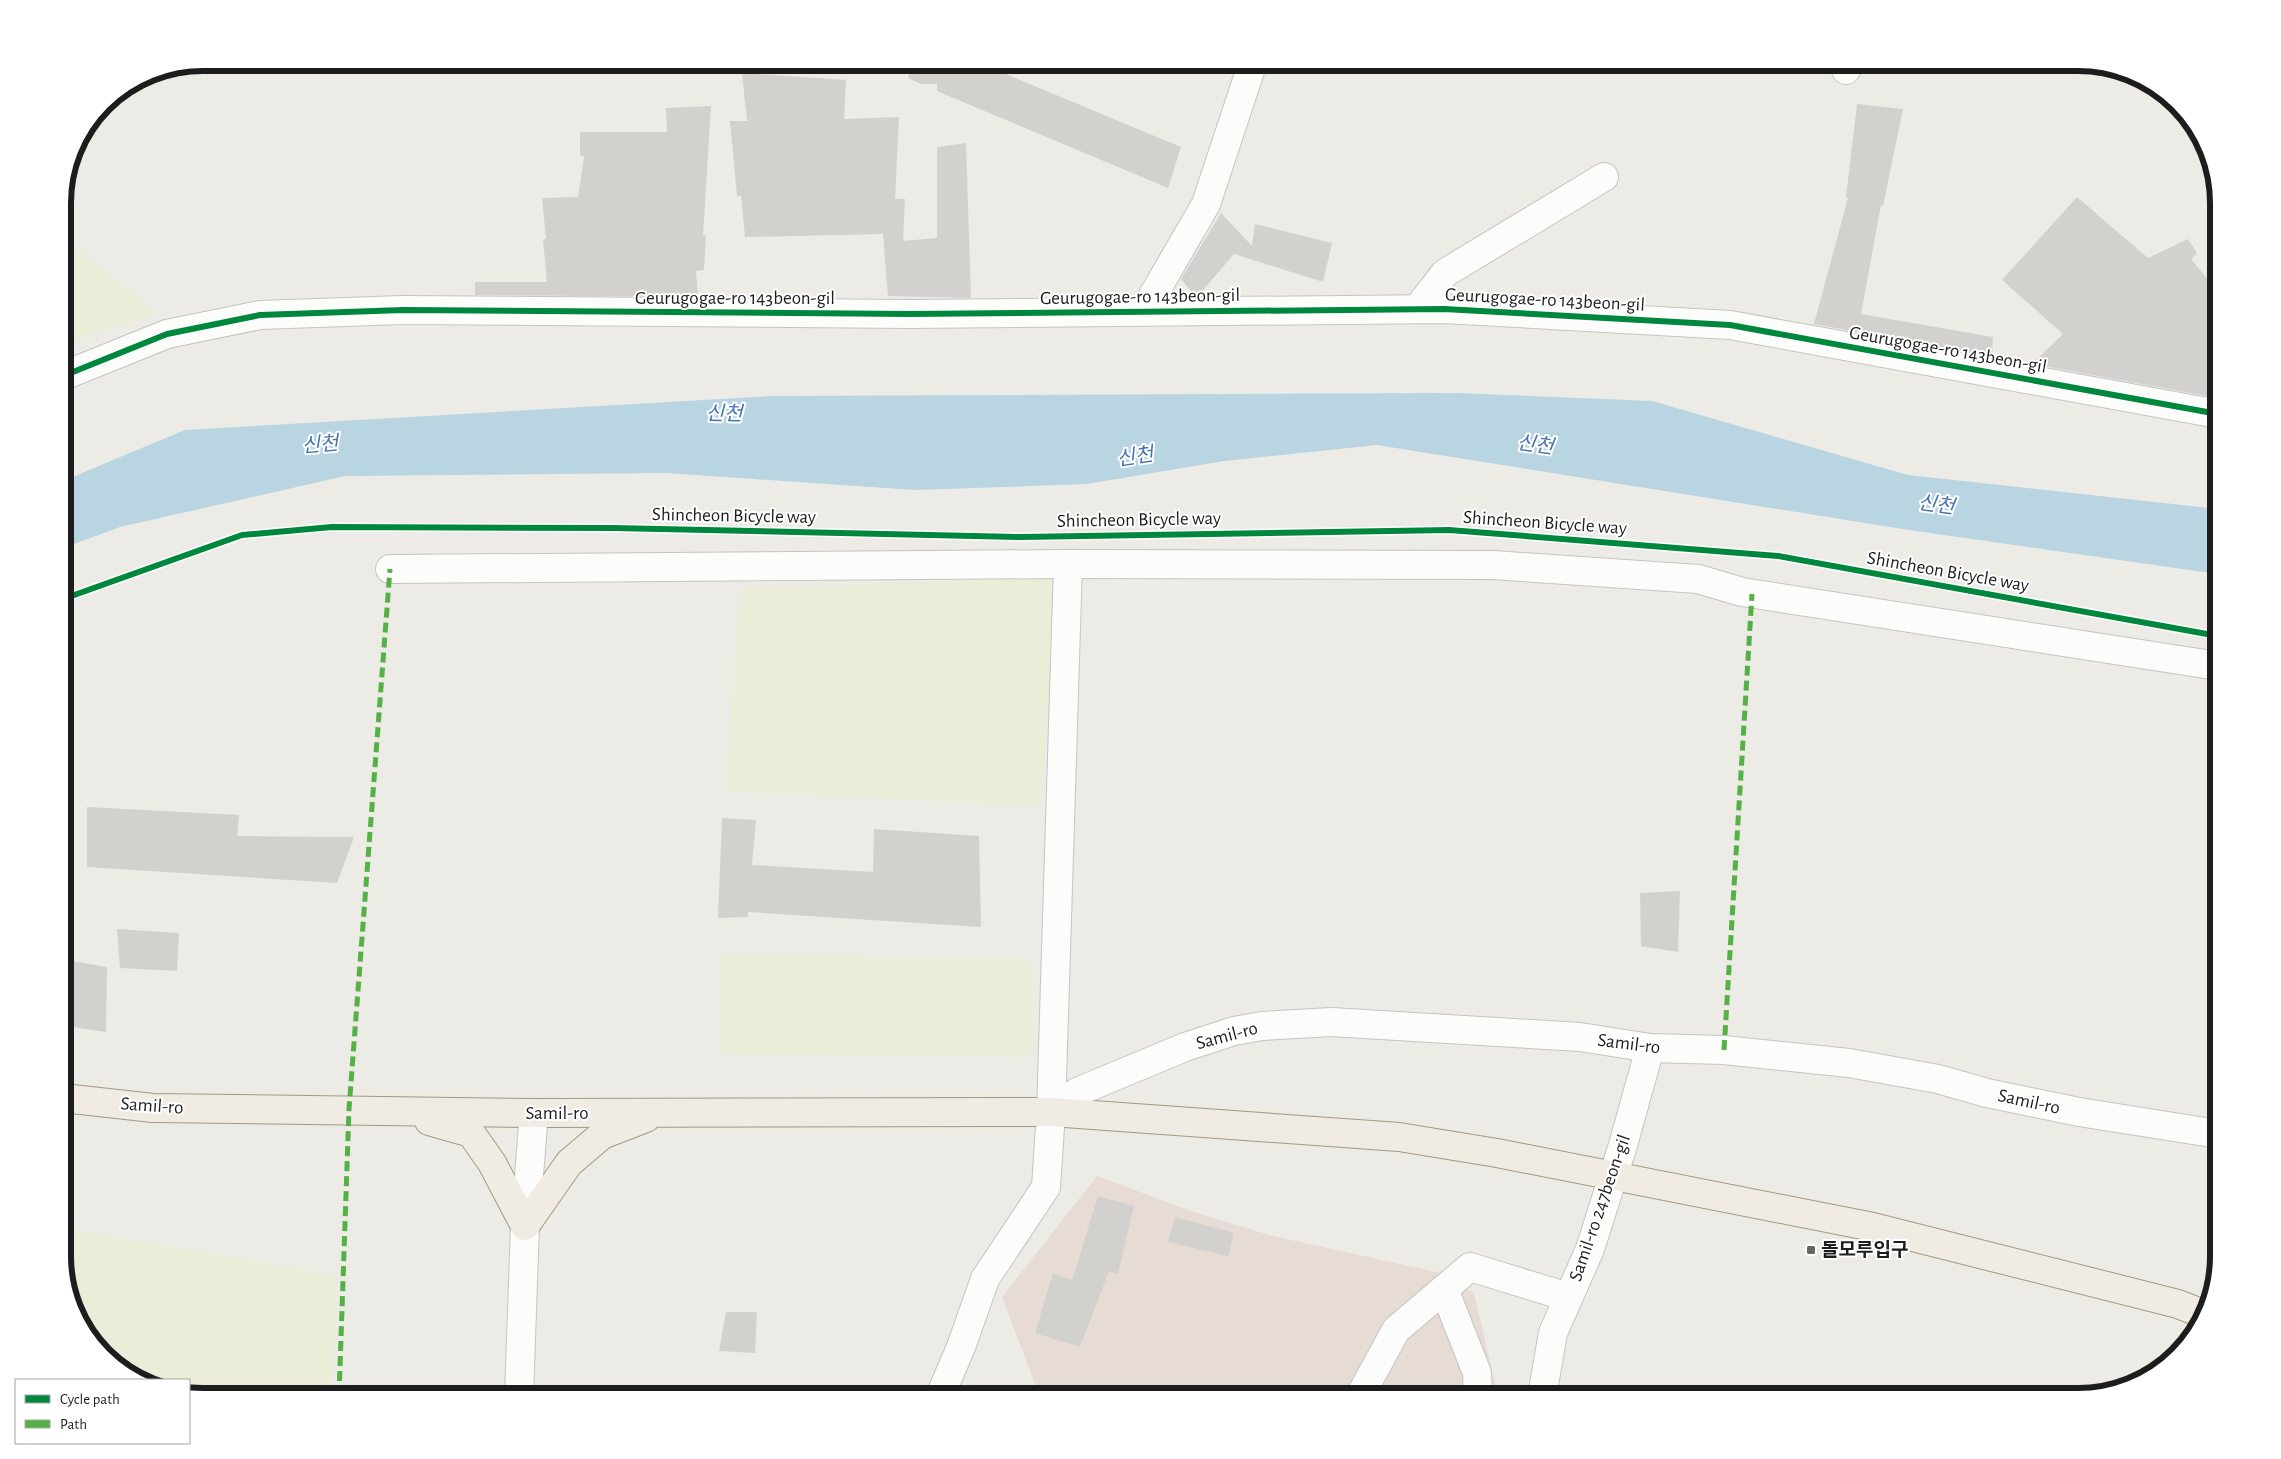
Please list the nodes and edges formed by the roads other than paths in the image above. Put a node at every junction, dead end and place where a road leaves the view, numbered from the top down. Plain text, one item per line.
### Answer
1 (1250, 71) edge
2 (1604, 177) dead end
3 (1417, 309) junction
4 (1144, 311) junction
5 (72, 372) edge
6 (2210, 413) edge
7 (1068, 564) junction
8 (390, 569) dead end
9 (2210, 665) edge
10 (1650, 1048) junction
11 (72, 1099) edge
12 (386, 1110) junction
13 (661, 1112) junction
14 (1051, 1112) junction
15 (534, 1113) junction
16 (2210, 1133) edge
17 (1612, 1176) junction
18 (525, 1226) junction
19 (1444, 1289) junction
20 (1568, 1297) junction
21 (2198, 1311) edge
22 (519, 1388) edge
23 (943, 1388) edge
24 (1364, 1388) edge
25 (1478, 1388) edge
26 (1543, 1388) edge

1 - 4 street, Geurugogae-ro 143beon-gil
2 - 3 street
3 - 4 street, Geurugogae-ro 143beon-gil
3 - 6 street, Geurugogae-ro 143beon-gil
4 - 5 street, Geurugogae-ro 143beon-gil
7 - 8 street
7 - 9 street
7 - 14 street
10 - 14 street, Samil-ro
10 - 16 street, Samil-ro
10 - 17 street, Samil-ro 247beon-gil
11 - 12 main road, Samil-ro
12 - 15 main road, Samil-ro
12 - 18 main road
13 - 14 main road, Samil-ro
13 - 15 main road, Samil-ro
13 - 18 main road
14 - 17 main road, Samil-ro
14 - 23 street
15 - 18 street
17 - 20 street, Samil-ro 247beon-gil
17 - 21 main road, Samil-ro
18 - 22 street
19 - 20 street
19 - 24 street
19 - 25 street
20 - 26 street, Samil-ro 247beon-gil

